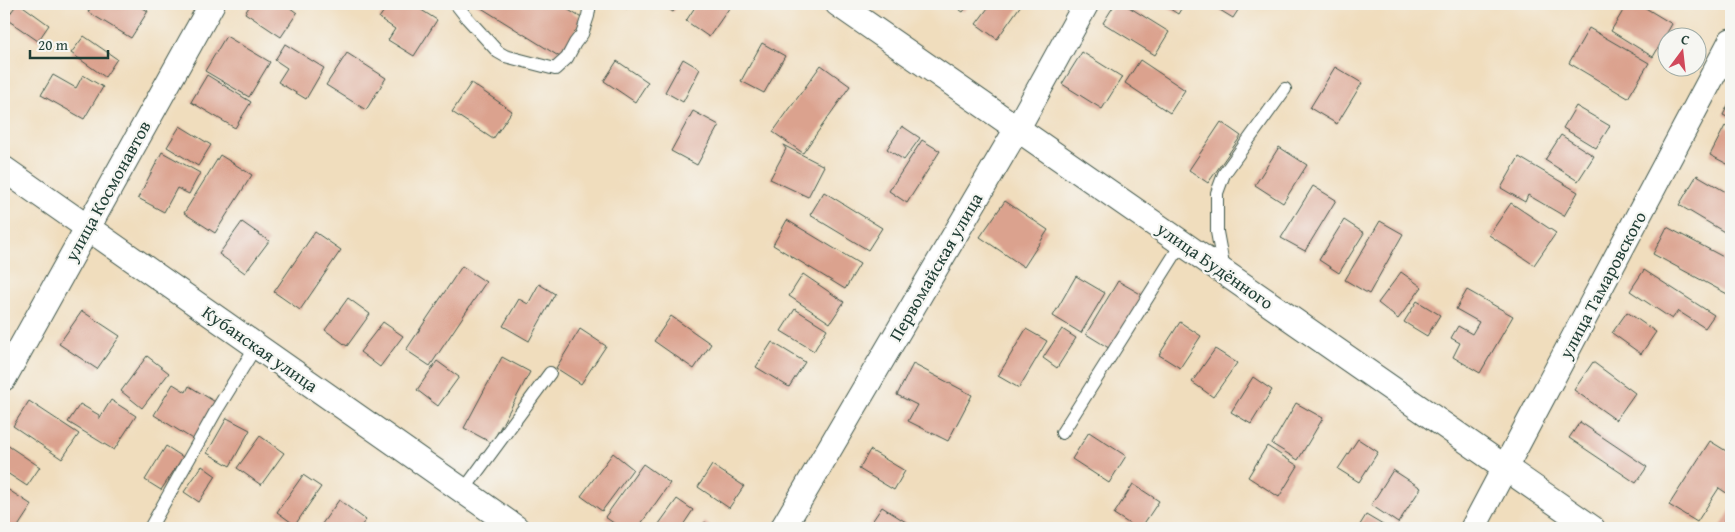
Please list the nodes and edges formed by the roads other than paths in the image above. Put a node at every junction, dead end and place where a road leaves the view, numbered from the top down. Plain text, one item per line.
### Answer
1 (212, 4) edge
2 (456, 4) edge
3 (590, 4) edge
4 (838, 4) edge
5 (1086, 4) edge
6 (1731, 41) edge
7 (1285, 89) dead end
8 (1017, 129) junction
9 (4, 169) edge
10 (87, 228) junction
11 (1182, 243) junction
12 (1225, 273) junction
13 (256, 346) junction
14 (550, 373) dead end
15 (4, 378) edge
16 (1062, 433) dead end
17 (1506, 468) junction
18 (463, 491) junction
19 (150, 528) edge
20 (516, 528) edge
21 (783, 528) edge
22 (1473, 528) edge
23 (1592, 528) edge

1 - 10 street, улица Космонавтов
2 - 3 lane
4 - 8 street, улица Будённого
5 - 8 street, Первомайская улица
6 - 17 street, улица Тамаровского
7 - 12 lane
8 - 11 street, улица Будённого
8 - 21 street, Первомайская улица
9 - 10 street, Кубанская улица
10 - 13 street, Кубанская улица
10 - 15 street, улица Космонавтов
11 - 12 street, улица Будённого
11 - 16 lane
12 - 17 street, улица Будённого
13 - 18 street, Кубанская улица
13 - 19 lane
14 - 18 lane
17 - 22 street, улица Тамаровского
17 - 23 street, улица Будённого
18 - 20 street, Кубанская улица

